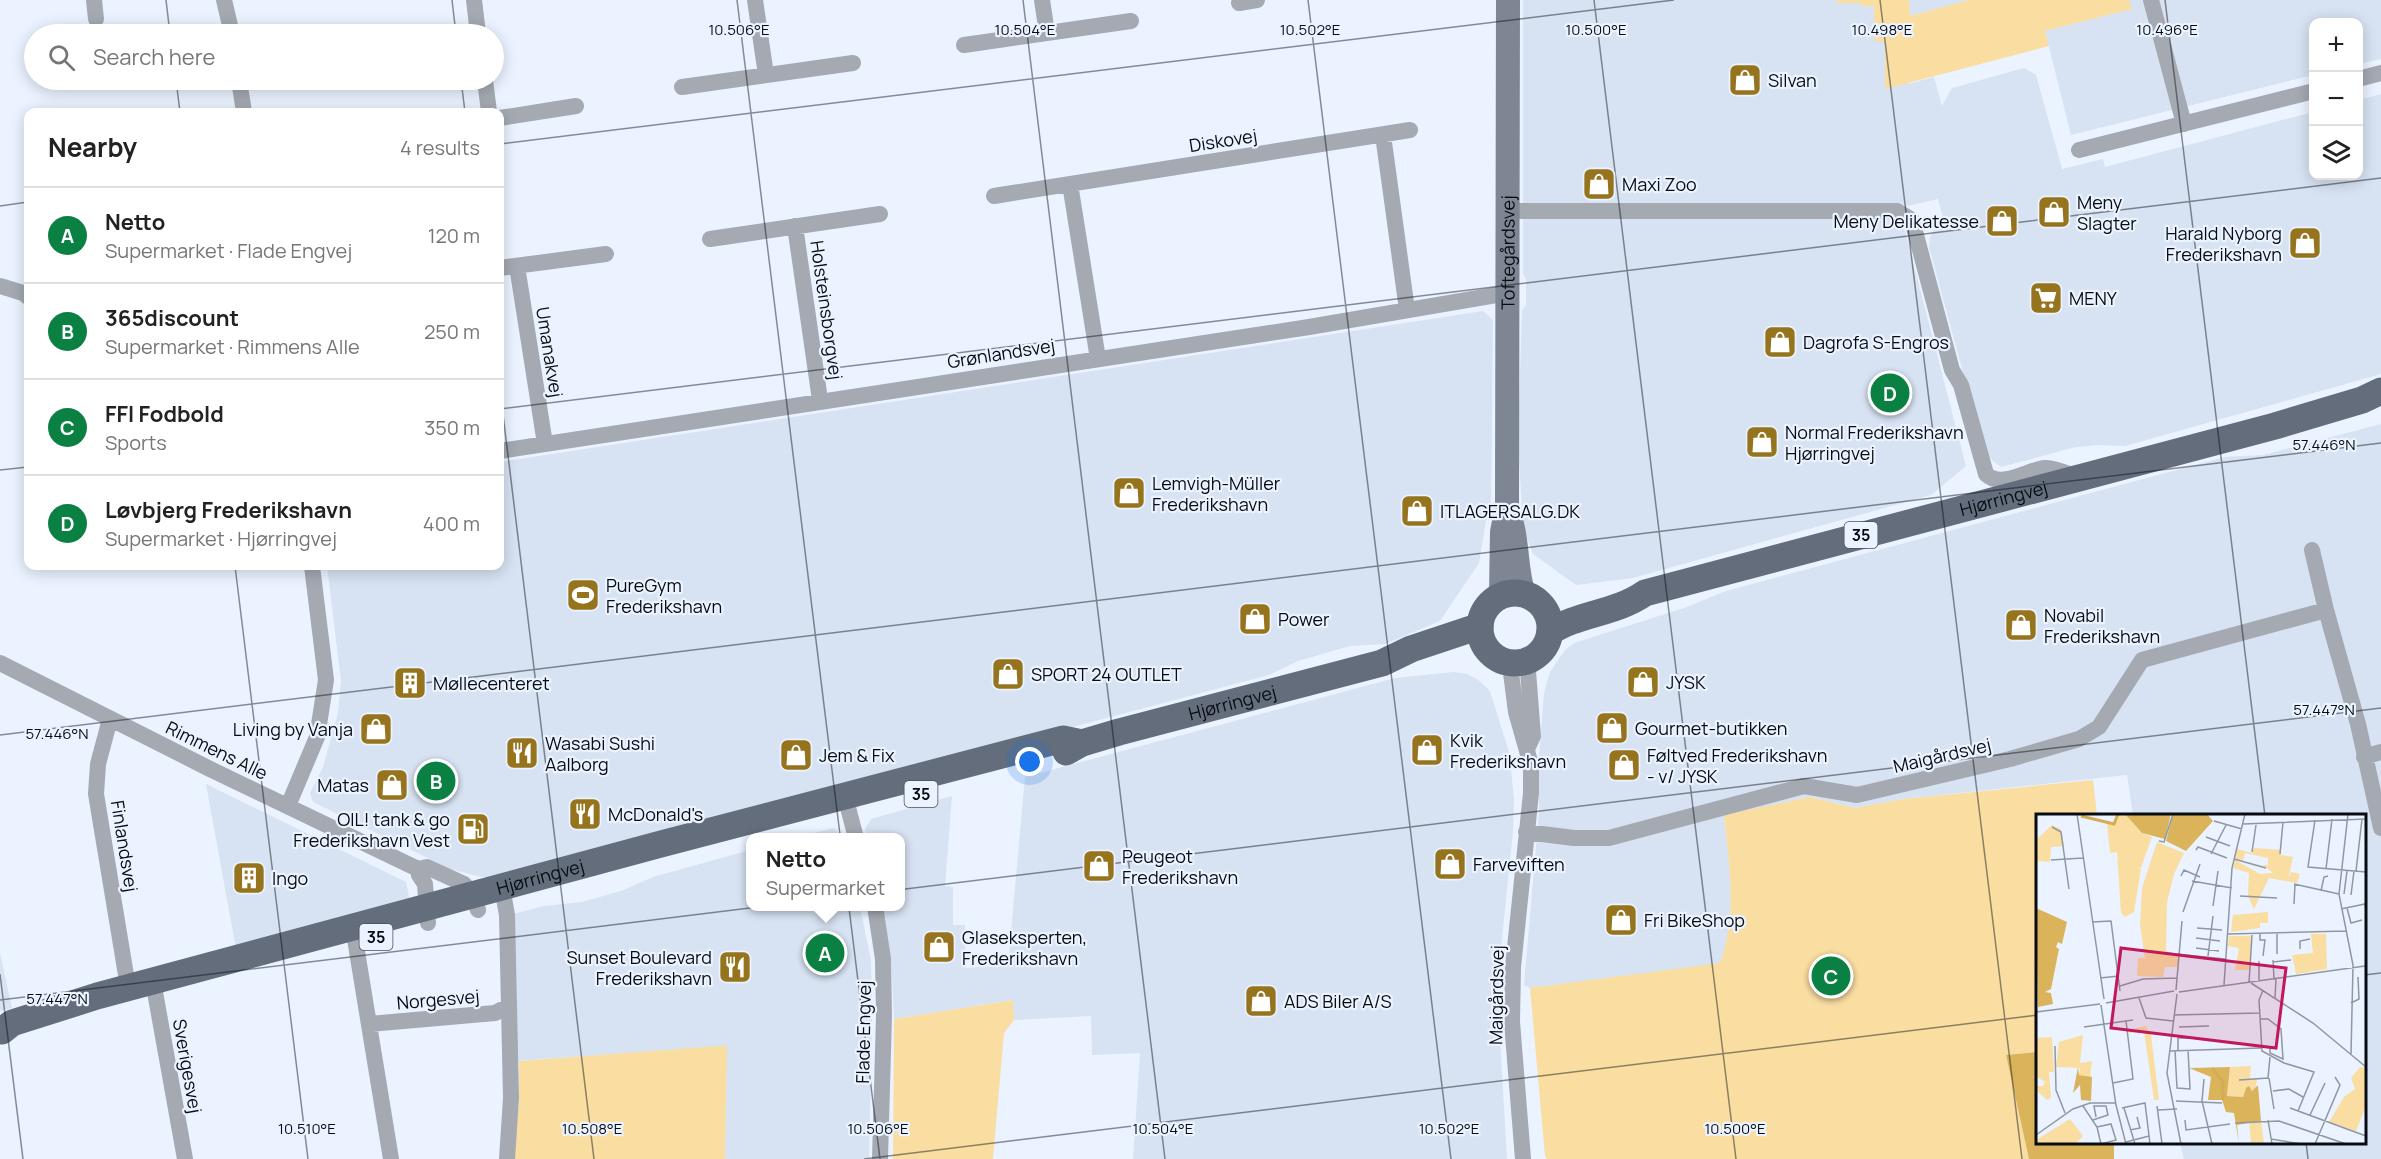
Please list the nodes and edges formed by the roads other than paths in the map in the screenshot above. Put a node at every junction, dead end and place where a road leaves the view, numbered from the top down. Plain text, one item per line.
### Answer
1 (94, 0) edge
2 (224, 0) edge
3 (474, 0) edge
4 (755, 0) edge
5 (1042, 0) edge
6 (1257, 0) edge
7 (1508, 0) edge
8 (2151, 0) edge
9 (1239, 3) dead end
10 (96, 19) dead end
11 (1131, 21) dead end
12 (230, 24) edge
13 (477, 24) edge
14 (1047, 33) junction
15 (964, 45) dead end
16 (852, 63) dead end
17 (2381, 73) edge
18 (766, 75) junction
19 (2363, 78) edge
20 (682, 87) dead end
21 (241, 90) edge
22 (486, 90) edge
23 (2309, 91) edge
24 (576, 106) dead end
25 (243, 108) edge
26 (488, 108) edge
27 (504, 117) edge
28 (2184, 124) junction
29 (1410, 130) dead end
30 (1383, 135) junction
31 (2079, 150) dead end
32 (1070, 184) junction
33 (994, 196) dead end
34 (1508, 211) junction
35 (880, 214) dead end
36 (795, 226) junction
37 (710, 239) dead end
38 (606, 254) dead end
39 (517, 266) junction
40 (504, 268) edge
41 (0, 286) edge
42 (1508, 293) junction
43 (24, 294) edge
44 (1407, 309) junction
45 (1098, 359) junction
46 (2375, 398) edge
47 (820, 400) junction
48 (545, 444) junction
49 (504, 450) edge
50 (2077, 477) junction
51 (2312, 550) dead end
52 (312, 570) edge
53 (1645, 593) junction
54 (1522, 599) junction
55 (2326, 610) junction
56 (1480, 626) junction
57 (1550, 632) junction
58 (1508, 658) junction
59 (0, 663) edge
60 (1382, 663) junction
61 (110, 719) junction
62 (2381, 752) edge
63 (2364, 757) junction
64 (288, 806) junction
65 (850, 815) edge
66 (2381, 828) edge
67 (1526, 832) junction
68 (772, 833) edge
69 (774, 833) edge
70 (746, 839) edge
71 (746, 841) edge
72 (418, 869) junction
73 (503, 895) junction
74 (476, 902) junction
75 (876, 911) edge
76 (428, 915) junction
77 (355, 934) junction
78 (145, 986) junction
79 (509, 1006) junction
80 (369, 1024) junction
81 (1, 1031) edge
82 (185, 1159) edge
83 (392, 1159) edge
84 (507, 1159) edge
85 (880, 1159) edge
86 (1523, 1159) edge

1 - 10 street
2 - 12 street
3 - 13 street
4 - 18 street
5 - 14 street
6 - 9 street
7 - 34 street, Toftegårdsvej
8 - 28 street
11 - 14 street
14 - 15 street
16 - 18 street
17 - 19 street
18 - 20 street
21 - 25 street
22 - 26 street
23 - 28 street
24 - 27 street
28 - 31 street
29 - 30 street, Diskovej
30 - 32 street, Diskovej
30 - 44 street
32 - 33 street, Diskovej
32 - 45 street
34 - 42 street, Toftegårdsvej
34 - 50 street
35 - 36 street, Holsteinsborgvej
36 - 37 street, Holsteinsborgvej
36 - 47 street, Holsteinsborgvej
38 - 39 street
39 - 40 street
39 - 48 street, Umanakvej
41 - 43 street
42 - 44 street, Grønlandsvej
42 - 54 street, Toftegårdsvej
44 - 45 street, Grønlandsvej
45 - 47 street, Grønlandsvej
46 - 50 main road, Hjørringvej / 35
47 - 48 street, Grønlandsvej
48 - 49 street, Grønlandsvej
50 - 53 main road, Hjørringvej / 35
51 - 55 street
52 - 64 street
53 - 54 main road, Hjørringvej / 35
53 - 57 main road, Hjørringvej / 35
54 - 56 main road
54 - 57 main road
55 - 63 street
55 - 67 street, Maigårdsvej
56 - 58 main road
56 - 60 main road, Hjørringvej / 35
57 - 58 main road
58 - 60 main road, Hjørringvej / 35
58 - 67 street, Maigårdsvej
59 - 61 street, Rimmens Alle
60 - 65 main road, Hjørringvej / 35
61 - 64 street, Rimmens Alle
61 - 78 street, Finlandsvej
62 - 63 street
63 - 66 street
64 - 72 street, Rimmens Alle
65 - 68 main road, Hjørringvej / 35
65 - 69 main road, Hjørringvej / 35
67 - 86 street, Maigårdsvej
70 - 73 main road, Hjørringvej / 35
71 - 73 main road, Hjørringvej / 35
72 - 74 street, Rimmens Alle
72 - 76 street
73 - 74 main road, Hjørringvej / 35
73 - 79 street
74 - 76 main road, Hjørringvej / 35
75 - 85 street, Flade Engvej
76 - 77 main road, Hjørringvej / 35
77 - 78 main road, Hjørringvej / 35
77 - 80 street
78 - 81 main road, Hjørringvej / 35
78 - 82 street, Sverigesvej
79 - 80 street, Norgesvej
79 - 84 street
80 - 83 street

